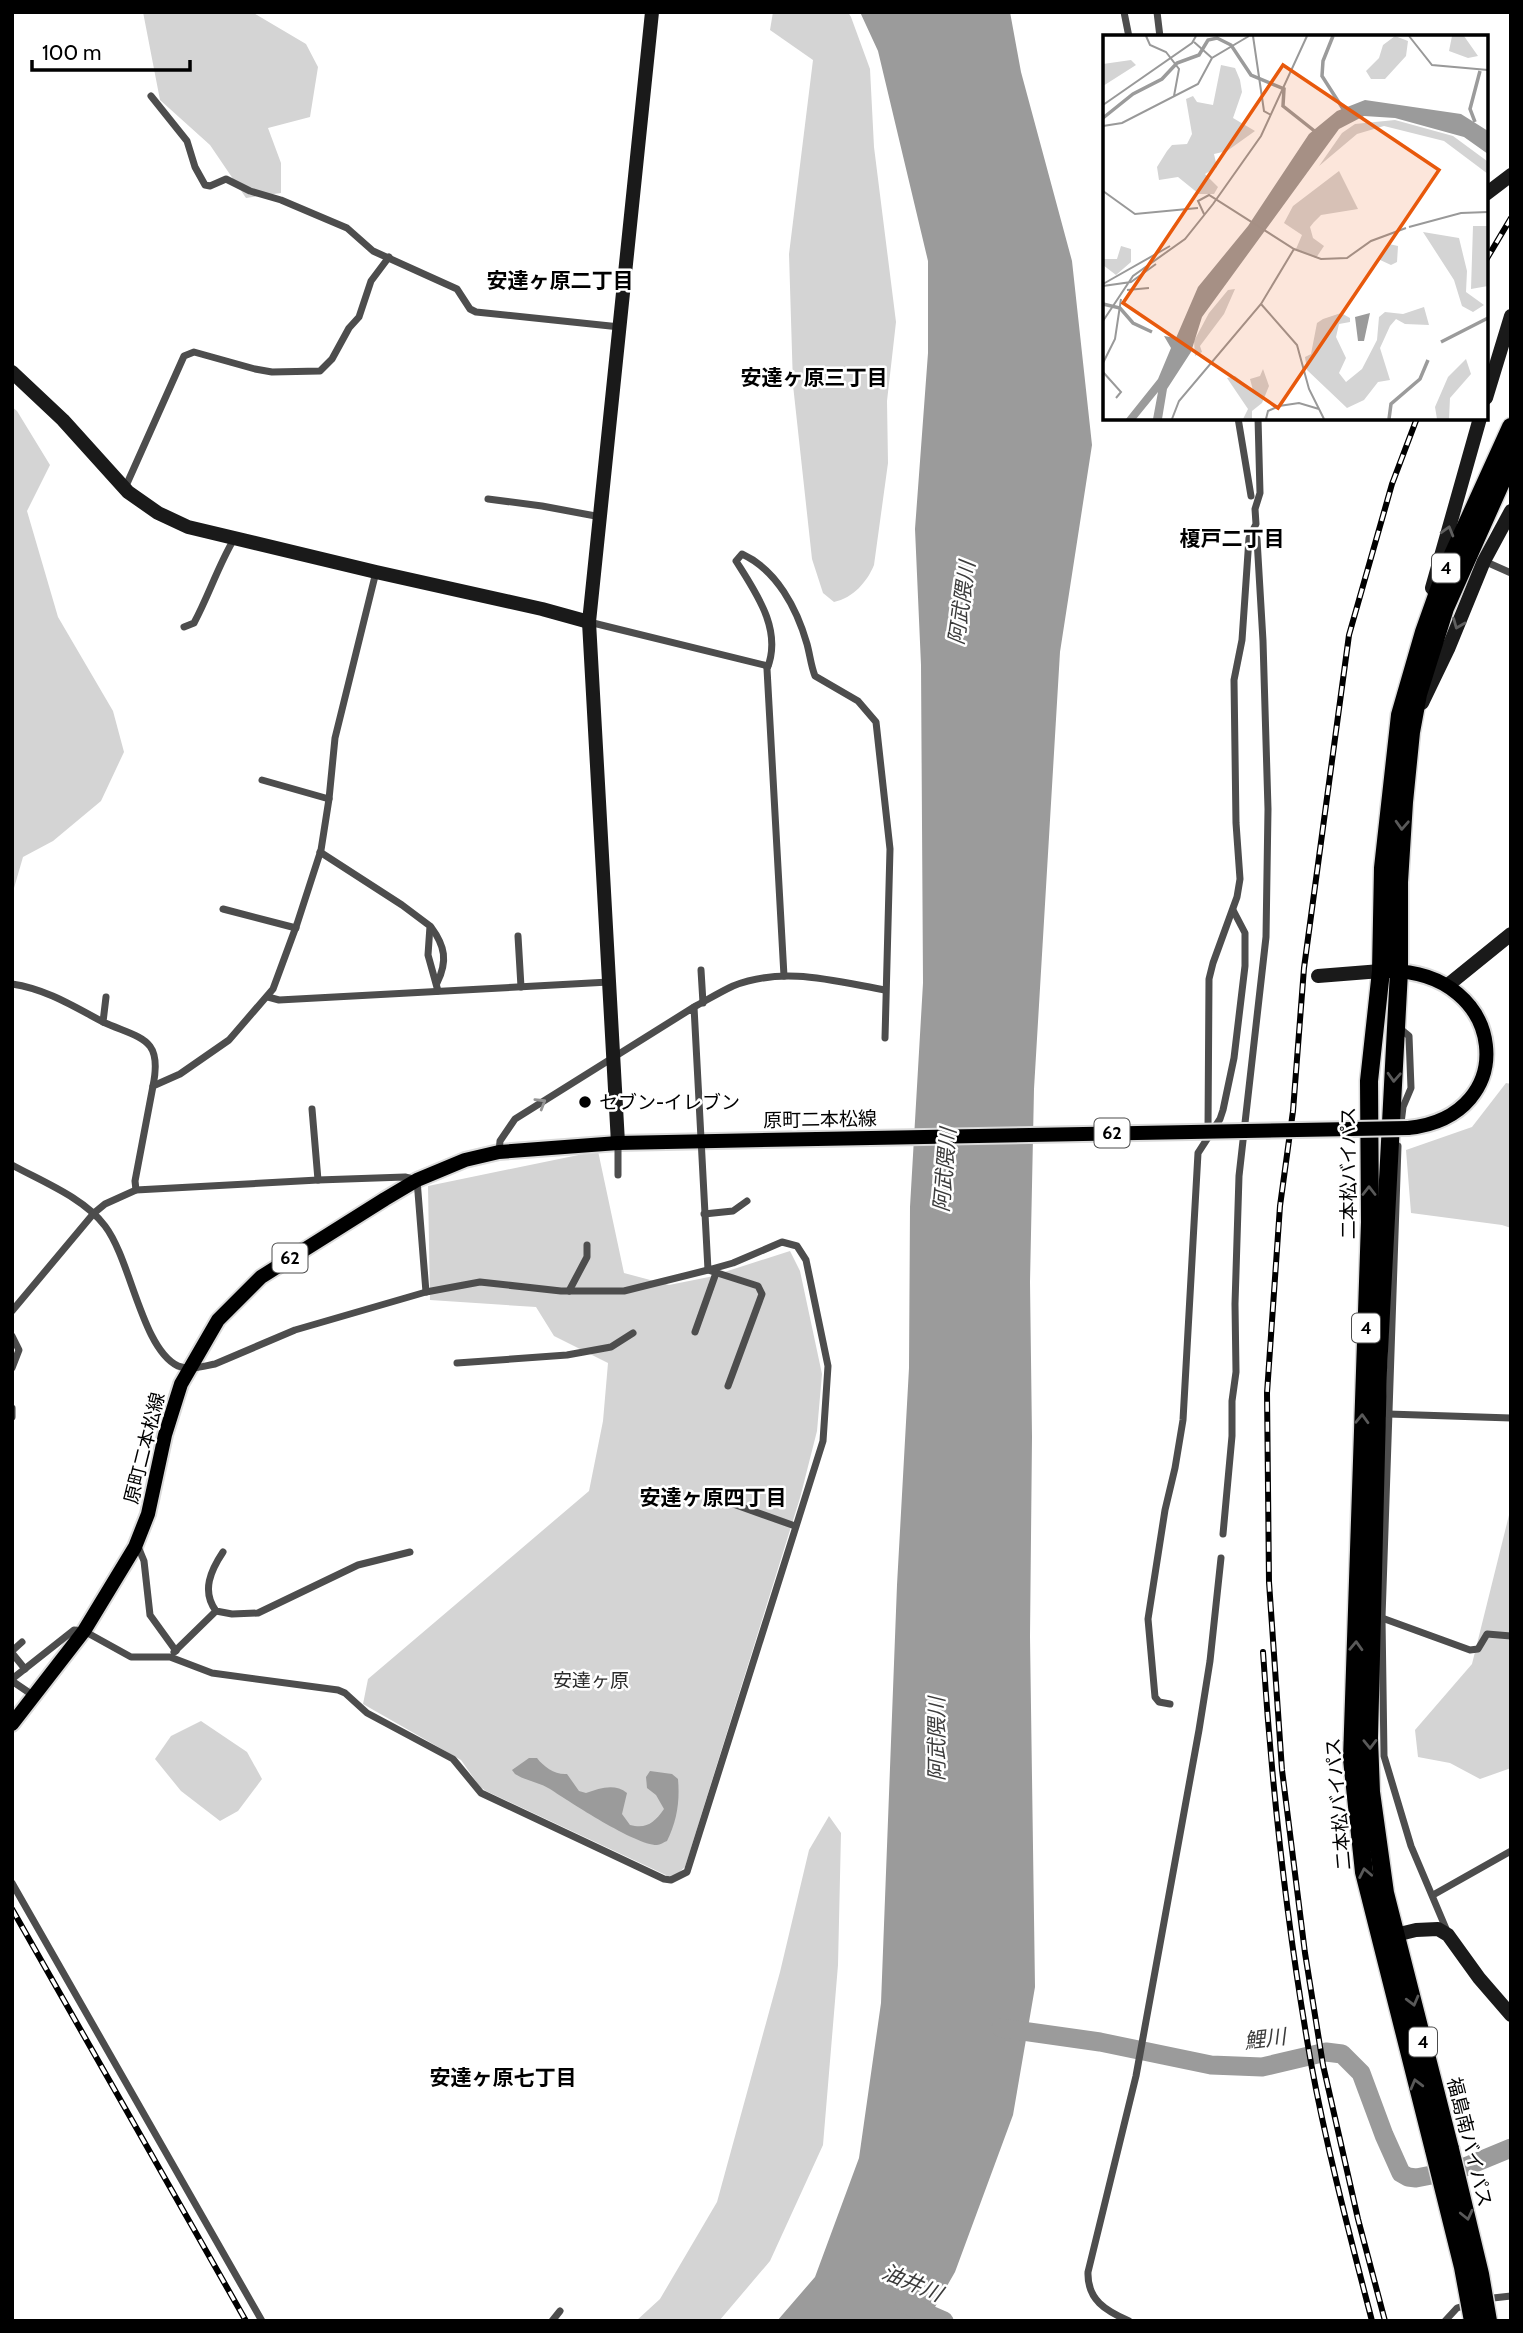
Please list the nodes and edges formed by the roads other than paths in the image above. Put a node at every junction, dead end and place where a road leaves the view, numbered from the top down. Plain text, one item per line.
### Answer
1 (652, 12) edge
2 (1124, 12) edge
3 (1157, 12) edge
4 (1129, 35) edge
5 (1160, 35) edge
6 (151, 96) dead end
7 (1511, 175) edge
8 (1488, 193) edge
9 (388, 257) junction
10 (1511, 316) edge
11 (621, 327) junction
12 (12, 372) edge
13 (1488, 391) edge
14 (1238, 420) edge
15 (1258, 420) edge
16 (1479, 420) edge
17 (1511, 427) edge
18 (1511, 460) edge
19 (124, 488) junction
20 (1251, 495) dead end
21 (488, 499) dead end
22 (1511, 511) edge
23 (601, 517) junction
24 (234, 539) junction
25 (1257, 539) dead end
26 (1484, 561) junction
27 (376, 572) junction
28 (1511, 573) edge
29 (589, 622) junction
30 (184, 627) dead end
31 (768, 666) junction
32 (1401, 716) junction
33 (1411, 732) junction
34 (262, 780) dead end
35 (329, 799) junction
36 (320, 852) junction
37 (223, 909) dead end
38 (1233, 910) junction
39 (430, 926) junction
40 (296, 928) junction
41 (519, 936) dead end
42 (1510, 937) edge
43 (701, 970) dead end
44 (1381, 971) junction
45 (1399, 971) junction
46 (784, 976) junction
47 (1318, 976) dead end
48 (610, 982) junction
49 (12, 984) edge
50 (1448, 985) junction
51 (522, 987) junction
52 (437, 988) junction
53 (885, 990) junction
54 (106, 997) dead end
55 (268, 997) junction
56 (702, 1003) junction
57 (694, 1007) junction
58 (103, 1022) junction
59 (1396, 1026) junction
60 (885, 1038) dead end
61 (615, 1056) junction
62 (153, 1086) junction
63 (312, 1109) dead end
64 (1208, 1132) junction
65 (701, 1140) junction
66 (618, 1143) junction
67 (499, 1152) junction
68 (12, 1165) edge
69 (618, 1175) dead end
70 (318, 1180) junction
71 (417, 1180) junction
72 (136, 1191) junction
73 (747, 1201) dead end
74 (94, 1213) junction
75 (704, 1214) junction
76 (587, 1245) dead end
77 (712, 1272) junction
78 (569, 1291) junction
79 (426, 1292) junction
80 (12, 1311) edge
81 (695, 1332) dead end
82 (633, 1333) dead end
83 (12, 1336) edge
84 (457, 1363) dead end
85 (12, 1368) edge
86 (190, 1368) junction
87 (728, 1386) dead end
88 (12, 1408) edge
89 (1388, 1414) junction
90 (12, 1416) edge
91 (1511, 1418) edge
92 (722, 1500) dead end
93 (795, 1526) junction
94 (1223, 1534) dead end
95 (137, 1544) junction
96 (223, 1552) dead end
97 (410, 1552) dead end
98 (1221, 1558) dead end
99 (216, 1611) junction
100 (1382, 1618) junction
101 (84, 1631) junction
102 (1511, 1636) edge
103 (22, 1642) dead end
104 (12, 1652) edge
105 (173, 1654) junction
106 (25, 1669) junction
107 (12, 1680) edge
108 (33, 1696) junction
109 (1170, 1704) dead end
110 (12, 1724) edge
111 (1511, 1851) edge
112 (12, 1883) edge
113 (1433, 1895) junction
114 (1448, 1935) junction
115 (1387, 1937) junction
116 (1511, 2015) edge
117 (1442, 2149) junction
118 (1511, 2296) edge
119 (560, 2311) dead end
120 (262, 2321) edge
121 (552, 2321) edge
122 (1129, 2321) edge
123 (1445, 2321) edge
124 (1473, 2321) edge
125 (1489, 2321) edge

1 - 11 street
2 - 4 street
3 - 5 street
6 - 9 street
7 - 8 street
9 - 11 street
9 - 19 street
10 - 13 street
11 - 23 street
12 - 19 street
14 - 20 street
15 - 38 street
32 -> 16 street
17 - 32 highway, 二本松バイパス / 4
18 - 33 highway, 二本松バイパス / 4
19 - 24 street
21 - 23 street
22 - 26 street
23 - 29 street
24 - 27 street
24 - 30 street
25 - 94 street
26 - 28 street
26 -> 33 street
27 - 29 street
27 - 35 street
29 - 31 street
29 - 48 street
31 - 46 street
31 - 53 street
32 - 44 highway, 二本松バイパス / 4
33 -> 45 highway, 二本松バイパス / 4
34 - 35 street
35 - 36 street
36 - 39 street
36 - 40 street
37 - 40 street
38 - 64 street
38 - 109 street
39 - 52 street
39 - 52 street
40 - 55 street
41 - 51 street
42 - 50 street
43 - 56 street
44 - 45 main road, 原町二本松線 / 62
44 - 47 street
115 -> 44 highway, 二本松バイパス / 4
45 - 50 main road, 原町二本松線 / 62
45 - 59 highway, 二本松バイパス / 4
46 - 53 street
46 - 56 street
48 - 51 street
48 - 61 street
49 - 58 street
50 - 64 main road, 原町二本松線 / 62, bridge
51 - 52 street
52 - 55 street
53 - 60 street
54 - 58 street
55 - 62 street
56 - 57 street
57 - 61 street
57 - 65 street
58 - 62 street
59 - 89 street
59 -> 115 highway, 二本松バイパス / 4
61 - 66 street
67 -> 61 street
62 - 72 street
63 - 70 street
64 - 65 main road, 原町二本松線 / 62, bridge
65 - 66 main road, 原町二本松線 / 62
65 - 75 street
66 - 67 main road, 原町二本松線 / 62
66 - 69 street
67 - 71 main road, 原町二本松線 / 62
68 - 74 street
70 - 71 street
70 - 72 street
71 - 79 street
71 - 86 main road, 原町二本松線 / 62
72 - 74 street
73 - 75 street
74 - 80 street
74 - 86 street
75 - 77 street
76 - 78 street
77 - 78 street
77 - 81 street
77 - 87 street
77 - 93 street
78 - 79 street
79 - 86 street
82 - 84 street
83 - 85 street
86 - 95 main road, 原町二本松線 / 62
88 - 90 street
89 - 91 street
89 - 100 street
92 - 93 street
93 - 105 street
95 - 101 main road, 原町二本松線 / 62
95 - 105 street
96 - 99 street
97 - 99 street
98 - 122 street
99 - 105 street
100 - 102 street
100 - 113 street
101 - 105 street
101 - 106 street
101 - 108 main road, 原町二本松線 / 62
103 - 104 street
104 - 106 street
106 - 107 street
107 - 108 street
108 - 110 main road, 原町二本松線 / 62
111 - 113 street
112 - 120 street
113 - 114 street
114 - 115 street
114 - 116 street
115 - 117 highway, 福島南バイパス / 4
117 - 124 highway, 福島南バイパス / 4, bridge
117 -> 125 highway, 福島南バイパス / 4, bridge
118 - 123 street
119 - 121 street

